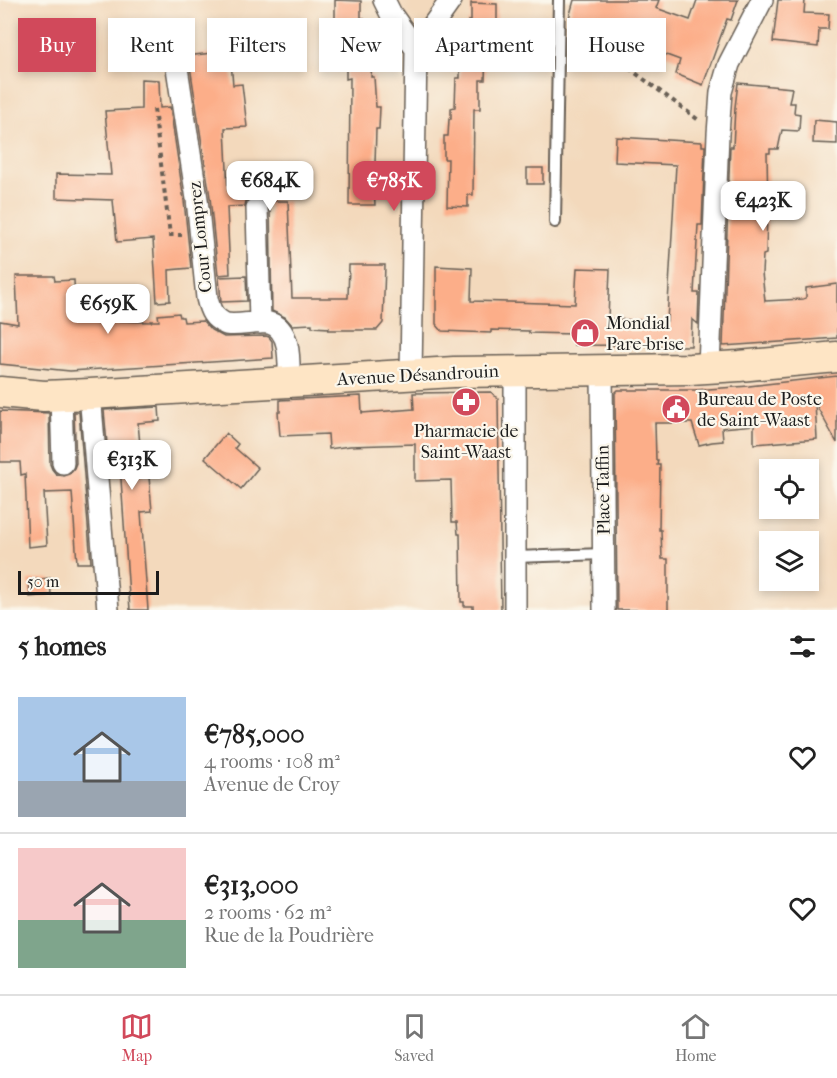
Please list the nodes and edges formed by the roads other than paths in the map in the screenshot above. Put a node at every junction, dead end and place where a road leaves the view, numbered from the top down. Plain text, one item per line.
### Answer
1 (384, 0) edge
2 (451, 0) edge
3 (560, 0) edge
4 (762, 0) edge
5 (438, 18) edge
6 (414, 46) edge
7 (178, 72) edge
8 (416, 72) edge
9 (257, 208) dead end
10 (555, 222) dead end
11 (260, 323) junction
12 (837, 357) edge
13 (709, 368) junction
14 (602, 370) junction
15 (515, 371) junction
16 (411, 375) junction
17 (289, 382) junction
18 (0, 392) edge
19 (76, 395) junction
20 (63, 463) dead end
21 (604, 554) junction
22 (515, 557) junction
23 (108, 610) edge
24 (515, 610) edge
25 (604, 610) edge

1 - 6 street
2 - 5 street
3 - 10 lane
4 - 13 street
7 - 11 street, Cour Lomprez
8 - 16 street
9 - 11 street
11 - 17 street
12 - 13 main road, Avenue Désandrouin
13 - 14 main road, Avenue Désandrouin
14 - 15 main road, Avenue Désandrouin
14 - 21 street, Place Taffin
15 - 16 main road, Avenue Désandrouin
15 - 22 street
16 - 17 main road, Avenue Désandrouin
17 - 19 main road, Avenue Désandrouin
18 - 19 main road, Avenue Désandrouin
19 - 20 street
19 - 23 street
21 - 22 lane
21 - 25 street, Place Taffin
22 - 24 street

